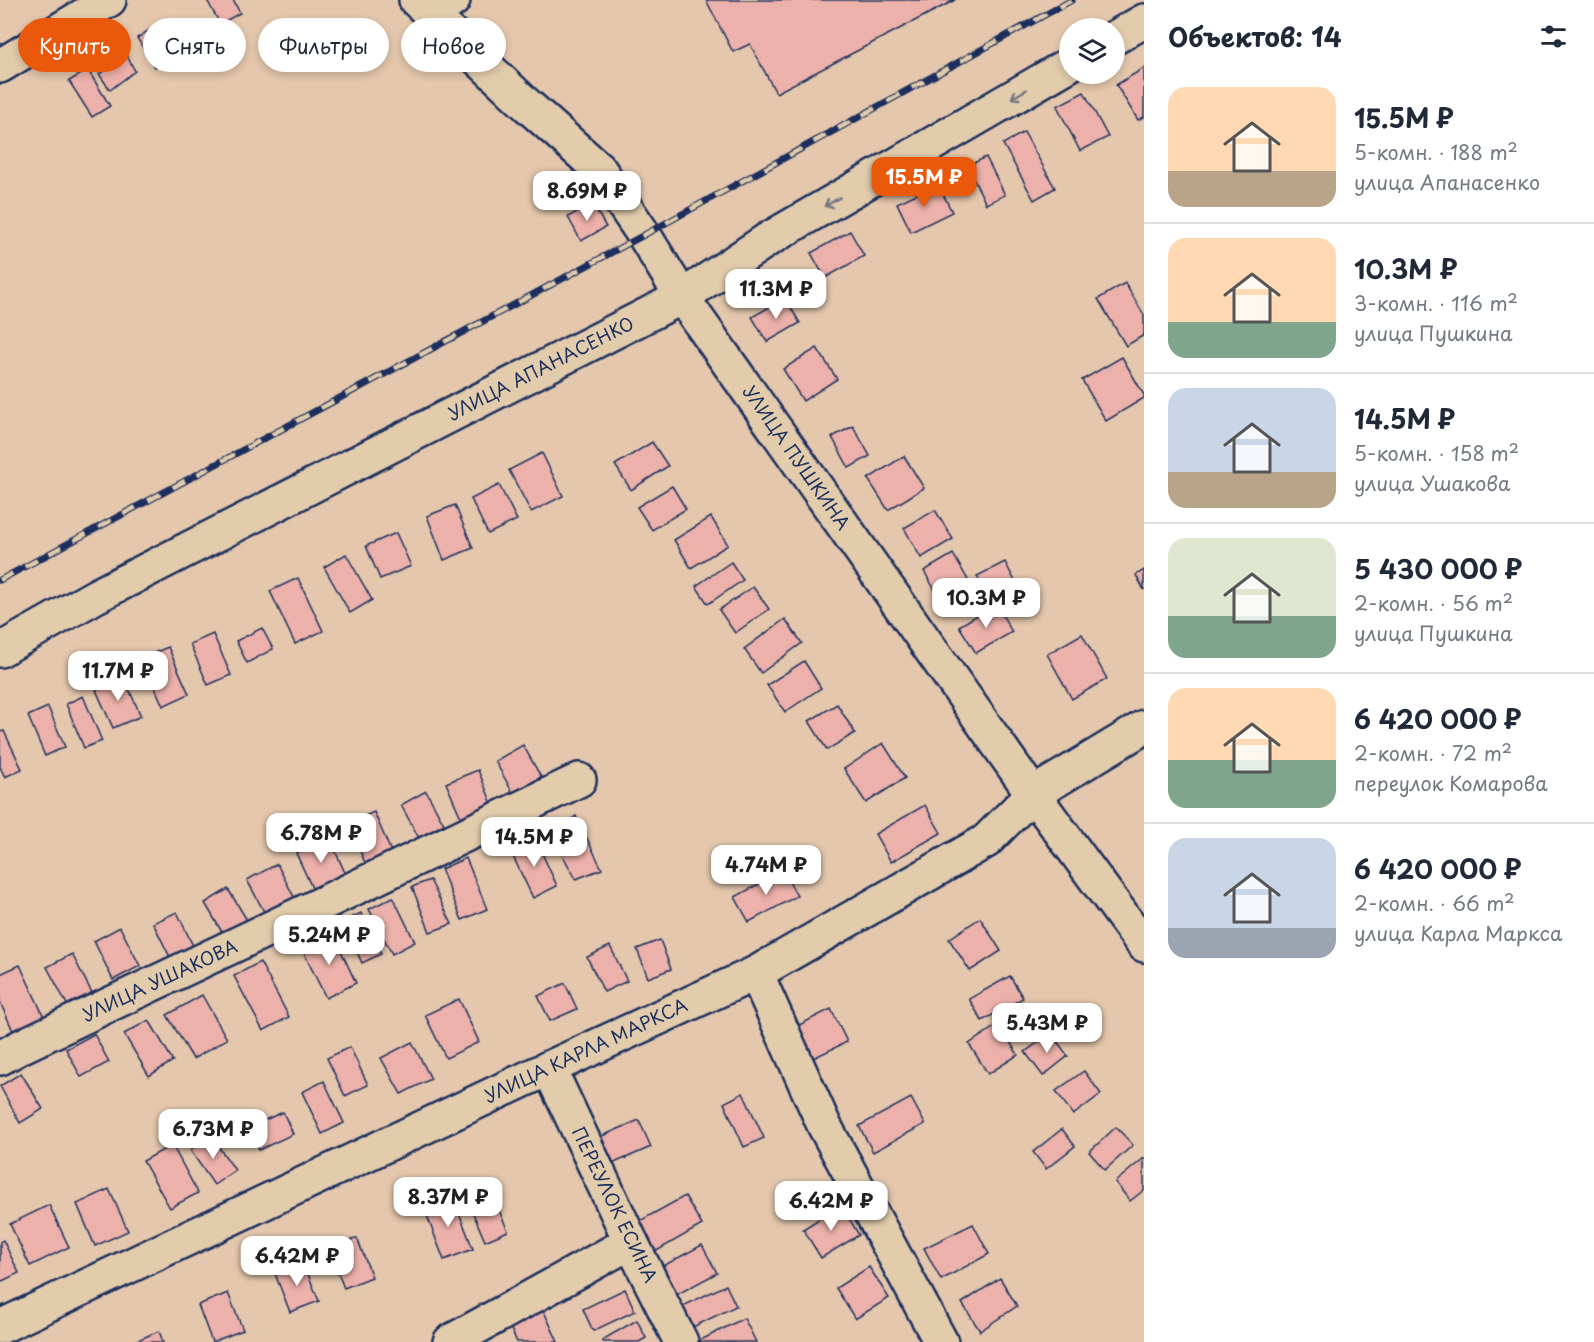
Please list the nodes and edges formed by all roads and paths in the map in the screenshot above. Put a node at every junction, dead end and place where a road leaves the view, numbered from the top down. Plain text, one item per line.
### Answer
1 (109, 0) edge
2 (433, 5) edge
3 (1144, 21) edge
4 (1125, 32) edge
5 (0, 66) edge
6 (1059, 70) edge
7 (682, 297) junction
8 (0, 650) edge
9 (1144, 727) edge
10 (579, 780) dead end
11 (1033, 794) junction
12 (1144, 945) edge
13 (756, 973) junction
14 (0, 1058) edge
15 (549, 1068) junction
16 (631, 1242) junction
17 (0, 1327) edge
18 (450, 1342) edge
19 (681, 1342) edge
20 (941, 1342) edge

1 - 5 street
2 - 7 street, УЛИЦА ПУШКИНА
3 - 4 street
6 -> 7 street, УЛИЦА АПАНАСЕНКО
7 - 8 street, УЛИЦА АПАНАСЕНКО
7 - 11 street, УЛИЦА ПУШКИНА
9 - 11 street, УЛИЦА КАРЛА МАРКСА
10 - 14 street, УЛИЦА УШАКОВА
11 - 12 street, УЛИЦА ПУШКИНА
11 - 13 street, УЛИЦА КАРЛА МАРКСА
13 - 15 street, УЛИЦА КАРЛА МАРКСА
13 - 20 street
15 - 16 street, ПЕРЕУЛОК ЕСИНА
15 - 17 street, УЛИЦА КАРЛА МАРКСА
16 - 18 street
16 - 19 street, ПЕРЕУЛОК ЕСИНА

